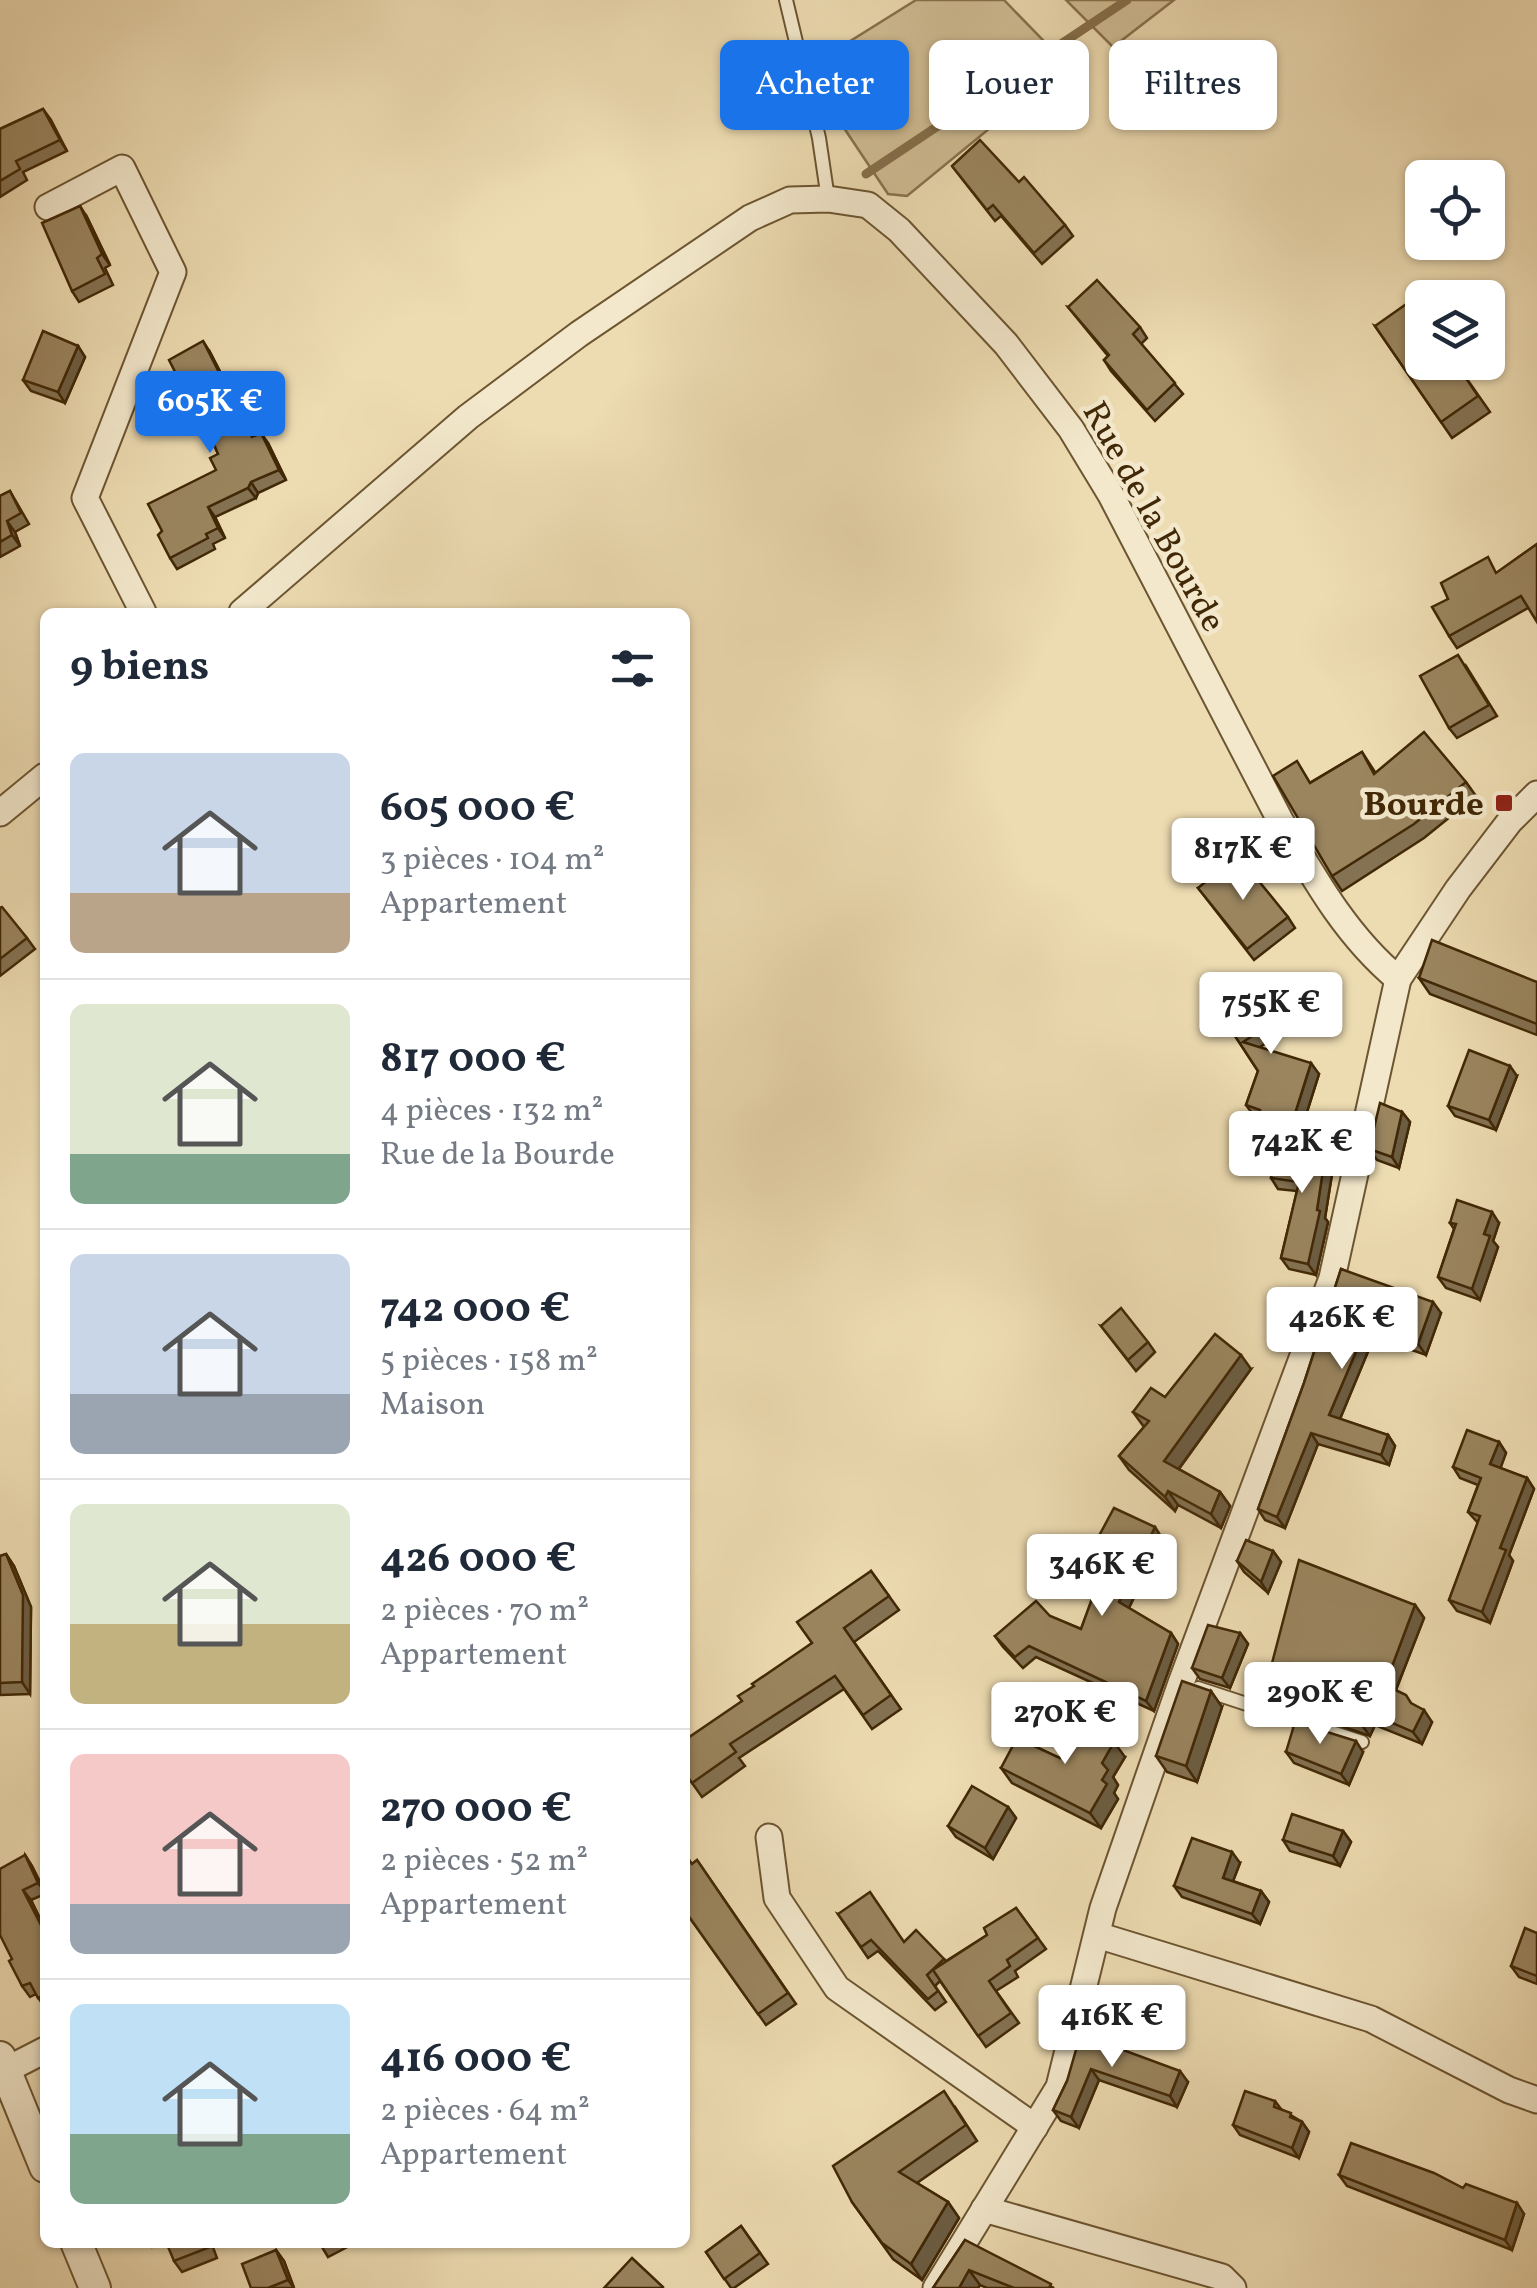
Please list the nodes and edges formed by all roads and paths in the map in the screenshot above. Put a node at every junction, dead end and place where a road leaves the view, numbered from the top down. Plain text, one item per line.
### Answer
1 (786, 0) edge
2 (828, 199) junction
3 (48, 207) dead end
4 (141, 608) edge
5 (247, 608) edge
6 (40, 780) edge
7 (1537, 794) edge
8 (0, 813) edge
9 (1398, 979) junction
10 (1181, 1683) junction
11 (1362, 1742) edge
12 (769, 1838) dead end
13 (1096, 1934) junction
14 (40, 2052) edge
15 (3, 2064) edge
16 (1537, 2100) edge
17 (1035, 2127) junction
18 (40, 2155) edge
19 (984, 2209) junction
20 (78, 2248) edge
21 (94, 2288) edge
22 (936, 2288) edge
23 (1233, 2288) edge

1 - 2 lane
2 - 5 street, Rue de la Bourde
2 - 9 street, Rue de la Bourde
3 - 4 street
6 - 8 street
7 - 9 street
9 - 10 street
10 - 11 lane
10 - 13 street
12 - 17 street
13 - 16 street
13 - 17 street
14 - 15 street
15 - 18 street
17 - 19 street
19 - 22 street
19 - 23 street
20 - 21 street

